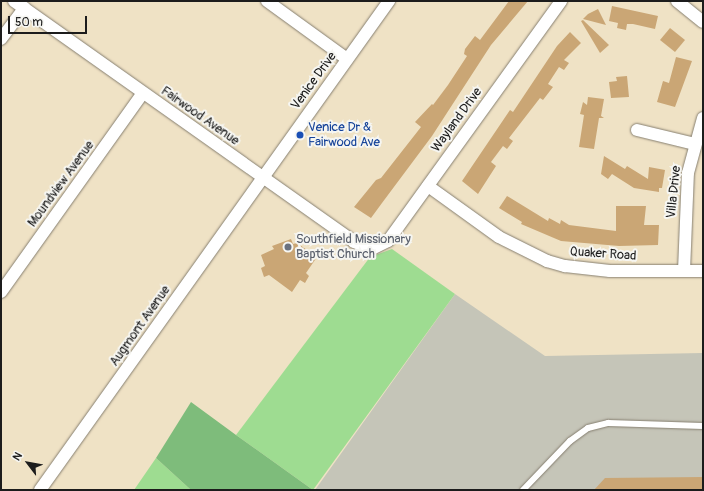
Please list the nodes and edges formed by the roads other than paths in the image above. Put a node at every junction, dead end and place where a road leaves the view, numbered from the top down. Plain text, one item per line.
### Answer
1 (267, 1) edge
2 (389, 1) edge
3 (561, 1) edge
4 (678, 1) edge
5 (19, 4) edge
6 (703, 22) edge
7 (1, 39) edge
8 (347, 59) junction
9 (144, 93) junction
10 (703, 118) edge
11 (637, 130) dead end
12 (695, 144) junction
13 (262, 177) junction
14 (428, 186) junction
15 (372, 249) joint
16 (684, 271) junction
17 (703, 271) edge
18 (1, 292) edge
19 (703, 426) edge
20 (40, 490) edge
21 (523, 490) edge

1 - 8 street
2 - 8 street, Venice Drive
3 - 14 street, Wayland Drive
4 - 6 street
5 - 7 street
5 - 9 street, Fairwood Avenue
8 - 13 street, Venice Drive
9 - 13 street, Fairwood Avenue
9 - 18 street, Moundview Avenue
10 - 12 street, Villa Drive
11 - 12 street
12 - 16 street, Villa Drive
13 - 15 street, Fairwood Avenue
13 - 20 street, Augmont Avenue
14 - 15 street, Wayland Drive
14 - 16 street, Quaker Road
16 - 17 street, Quaker Road
19 - 21 lane

